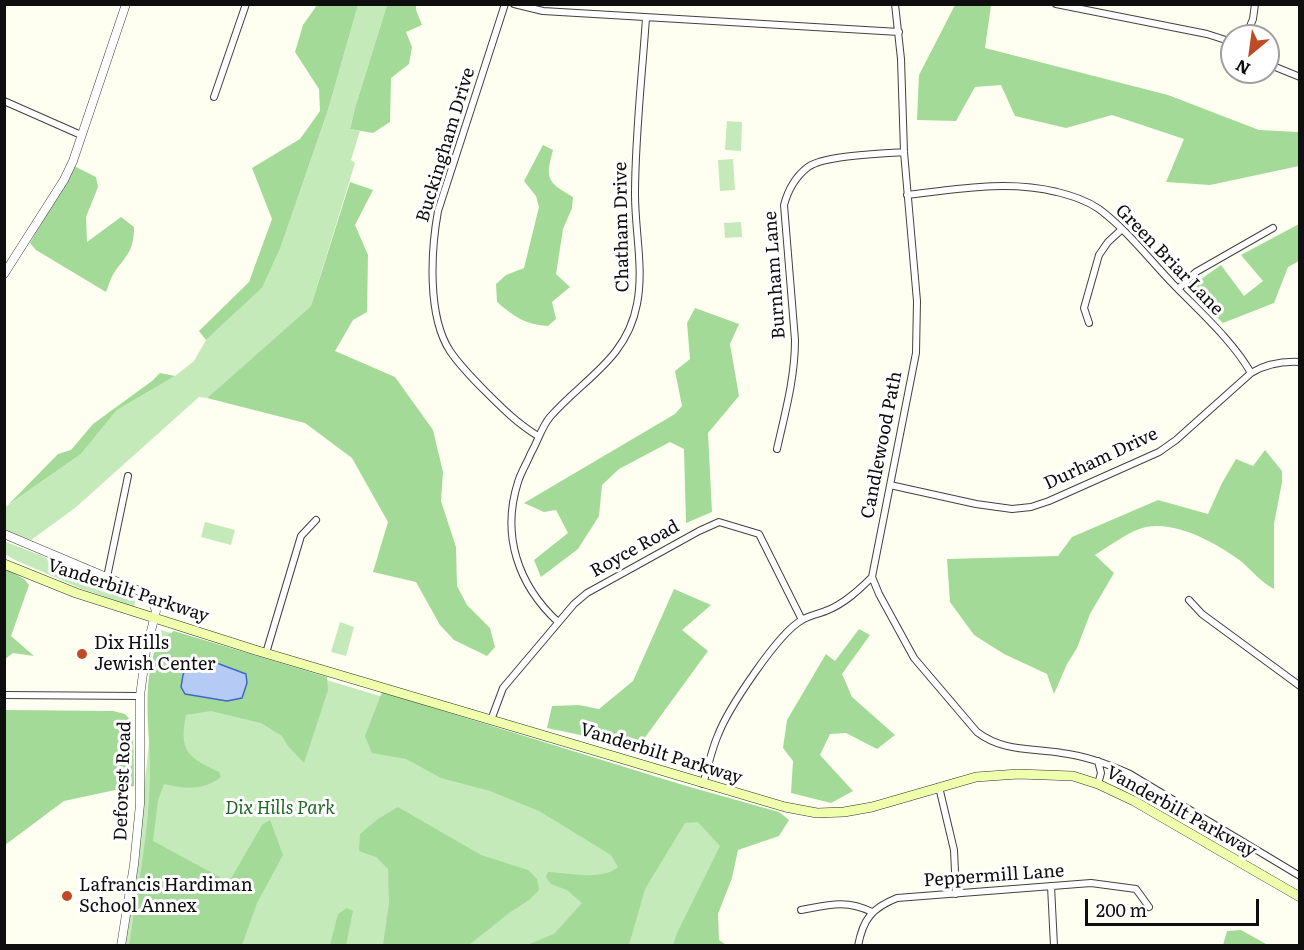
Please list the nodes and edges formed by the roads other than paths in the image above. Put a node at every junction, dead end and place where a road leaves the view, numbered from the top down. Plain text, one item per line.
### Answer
1 (126, 4) edge
2 (246, 4) edge
3 (506, 4) edge
4 (514, 4) edge
5 (895, 4) edge
6 (1056, 4) edge
7 (1255, 4) edge
8 (646, 18) junction
9 (1251, 24) edge
10 (898, 32) junction
11 (1220, 38) edge
12 (1280, 69) edge
13 (1299, 77) edge
14 (214, 97) dead end
15 (4, 102) edge
16 (81, 135) junction
17 (904, 152) junction
18 (907, 195) junction
19 (1274, 228) dead end
20 (1121, 230) junction
21 (4, 274) edge
22 (1178, 289) junction
23 (1089, 323) dead end
24 (1299, 362) edge
25 (1251, 373) junction
26 (538, 436) junction
27 (777, 449) dead end
28 (128, 476) dead end
29 (890, 485) junction
30 (316, 520) dead end
31 (4, 534) edge
32 (4, 564) edge
33 (107, 577) junction
34 (872, 577) junction
35 (1189, 600) dead end
36 (154, 618) junction
37 (802, 620) junction
38 (558, 622) junction
39 (266, 653) junction
40 (1299, 686) edge
41 (4, 695) edge
42 (140, 696) junction
43 (491, 720) junction
44 (1098, 761) junction
45 (703, 784) junction
46 (1098, 784) junction
47 (939, 787) junction
48 (1299, 876) edge
49 (1051, 886) junction
50 (956, 894) junction
51 (1299, 897) edge
52 (1149, 907) dead end
53 (801, 910) dead end
54 (872, 912) junction
55 (121, 945) edge
56 (858, 945) edge
57 (1054, 945) edge

1 - 16 street
2 - 14 street
3 - 26 street, Buckingham Drive
4 - 8 street
5 - 10 street, Candlewood Path
6 - 11 street
7 - 9 street
8 - 10 street
8 - 26 street, Chatham Drive
10 - 17 street, Candlewood Path
12 - 13 street
15 - 16 street
16 - 21 street
17 - 18 street, Candlewood Path
17 - 27 street, Burnham Lane
18 - 20 street, Green Briar Lane
18 - 29 street, Candlewood Path
19 - 22 street
20 - 22 street, Green Briar Lane
20 - 23 street
22 - 25 street, Green Briar Lane
24 - 25 street, Durham Drive
25 - 29 street, Durham Drive
26 - 38 street, Chatham Drive
28 - 33 street
29 - 34 street, Candlewood Path
30 - 39 street
31 - 33 street
32 - 36 main road, Vanderbilt Parkway
33 - 36 street
34 - 37 street
34 - 44 street
35 - 40 street
36 - 39 main road, Vanderbilt Parkway
36 - 42 street, Deforest Road
37 - 38 street, Royce Road
37 - 45 street
38 - 43 street, Royce Road
39 - 43 main road, Vanderbilt Parkway
41 - 42 street
42 - 55 street, Deforest Road
43 - 45 main road, Vanderbilt Parkway
44 - 46 street
44 - 48 street
45 - 47 main road, Vanderbilt Parkway
46 - 47 main road, Vanderbilt Parkway
46 - 51 main road, Vanderbilt Parkway
47 - 50 street
49 - 50 street, Peppermill Lane
49 - 52 street, Peppermill Lane
49 - 57 street
50 - 54 street, Peppermill Lane
53 - 54 street
54 - 56 street

